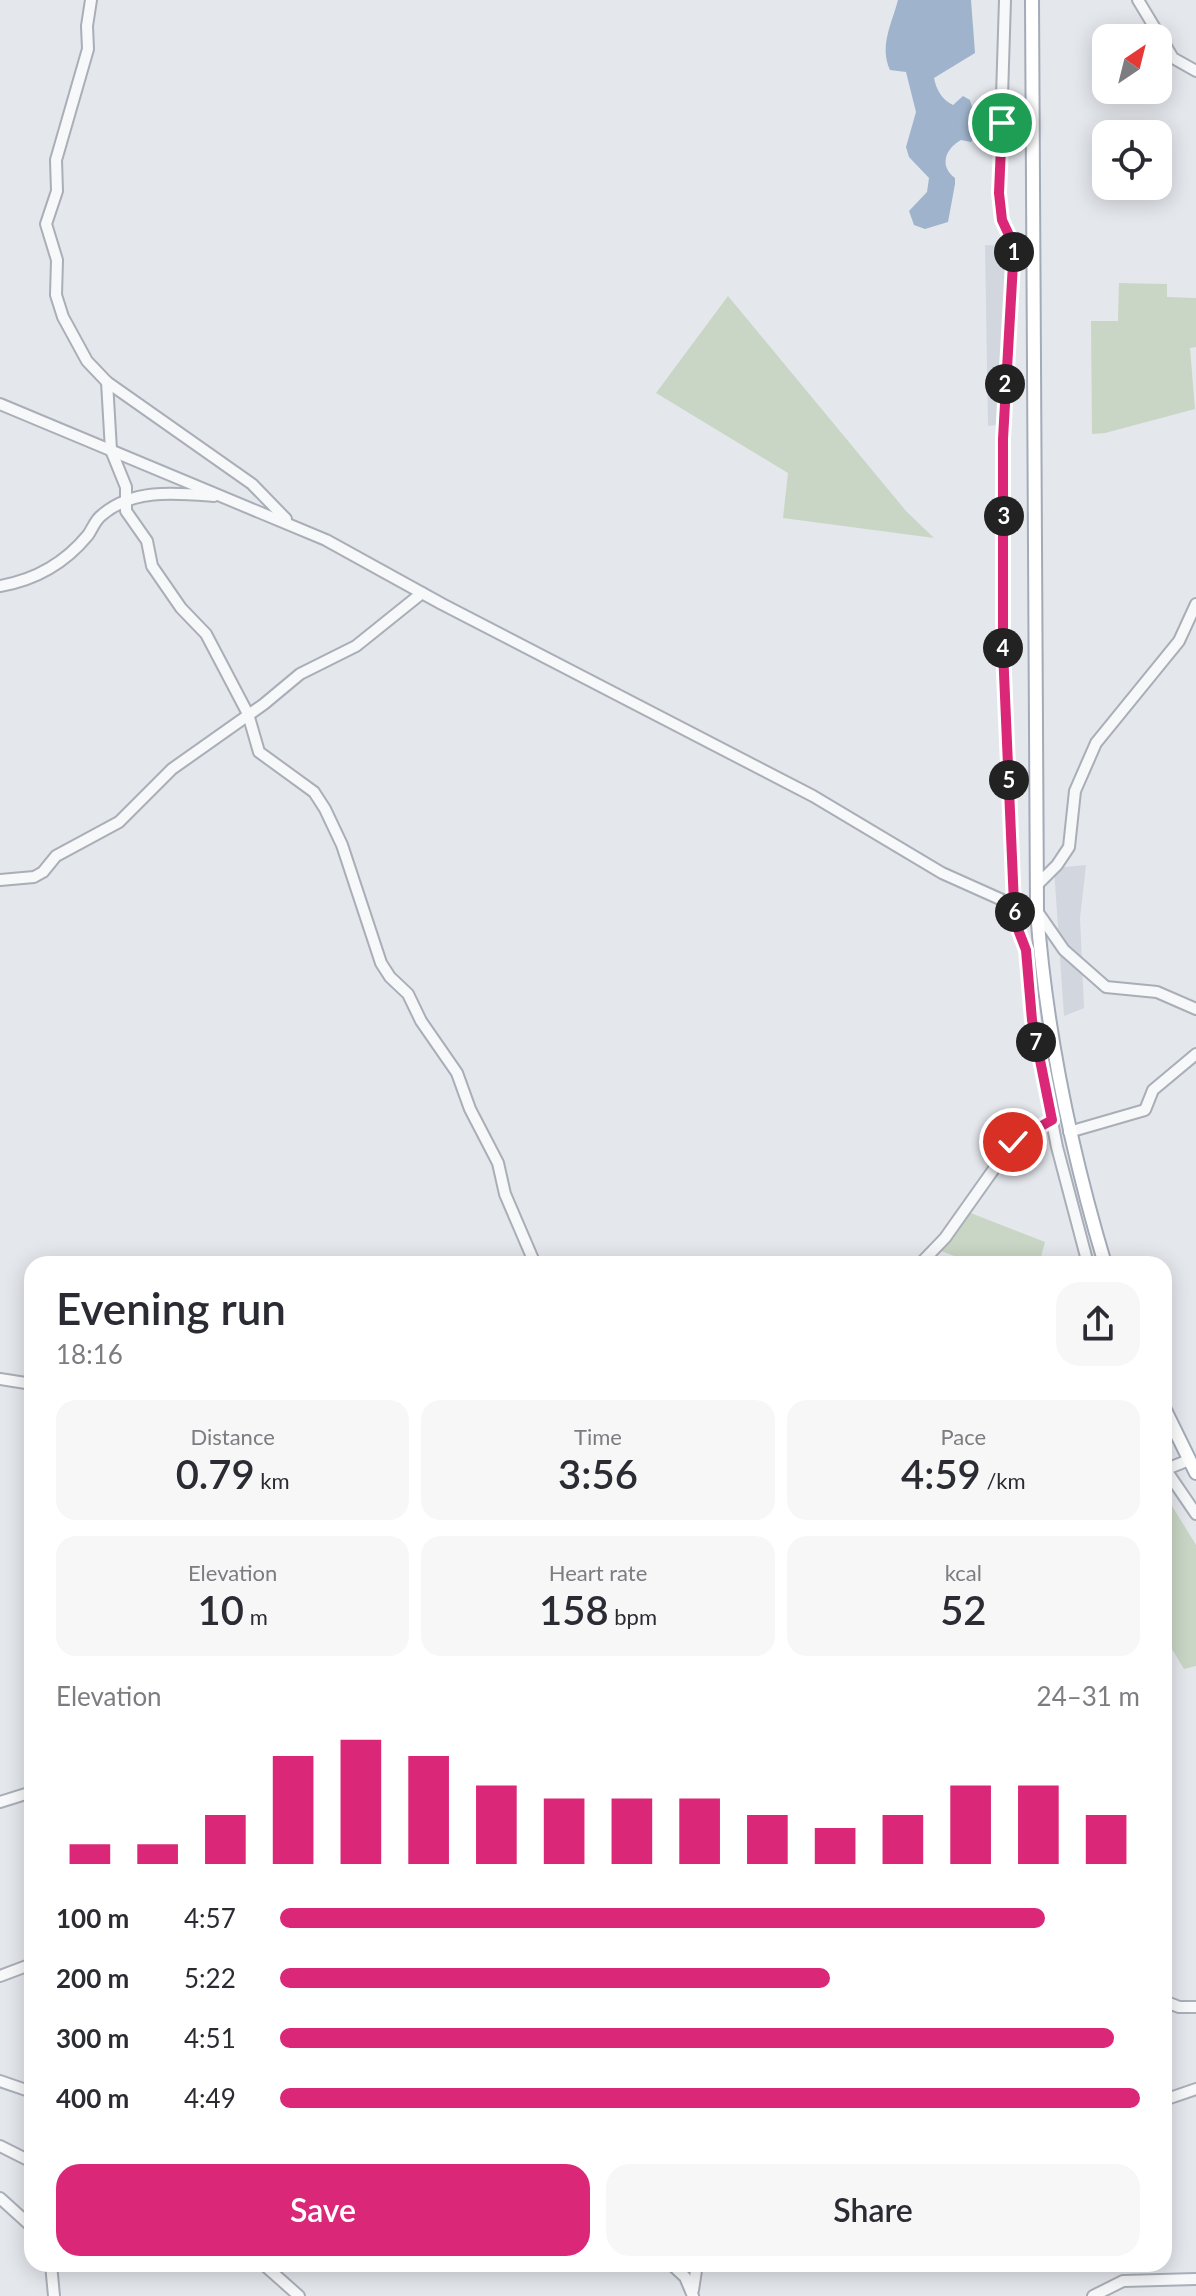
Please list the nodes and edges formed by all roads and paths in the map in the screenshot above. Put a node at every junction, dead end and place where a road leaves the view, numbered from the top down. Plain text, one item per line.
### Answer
1 (91, 0) edge
2 (1005, 0) edge
3 (1032, 0) edge
4 (1138, 0) edge
5 (1196, 71) edge
6 (107, 382) junction
7 (0, 404) edge
8 (111, 450) junction
9 (223, 497) junction
10 (126, 503) junction
11 (290, 524) junction
12 (0, 586) edge
13 (422, 593) junction
14 (1196, 604) edge
15 (248, 714) junction
16 (0, 880) edge
17 (1037, 885) junction
18 (1014, 904) junction
19 (1037, 911) junction
20 (1196, 1009) edge
21 (1196, 1054) edge
22 (1052, 1120) junction
23 (1069, 1132) junction
24 (532, 1256) edge
25 (928, 1256) edge
26 (1086, 1256) edge
27 (1103, 1256) edge
28 (0, 1379) edge
29 (24, 1383) edge
30 (1172, 1425) edge
31 (1189, 1460) junction
32 (1172, 1466) edge
33 (1196, 1473) edge
34 (1172, 1480) edge
35 (1196, 1514) edge
36 (24, 1794) edge
37 (0, 1802) edge
38 (24, 1967) edge
39 (0, 1976) edge
40 (1172, 2004) edge
41 (1196, 2007) edge
42 (0, 2081) edge
43 (24, 2089) edge
44 (1196, 2089) edge
45 (1172, 2097) edge
46 (0, 2146) edge
47 (24, 2158) edge
48 (0, 2198) edge
49 (24, 2220) edge
50 (52, 2272) edge
51 (272, 2272) edge
52 (677, 2272) edge
53 (696, 2272) edge
54 (1196, 2279) edge
55 (693, 2293) edge
56 (54, 2296) edge
57 (299, 2296) edge
58 (1093, 2296) edge

1 - 6 street
2 - 18 street
3 - 17 main road
4 - 5 street
6 - 8 street
6 - 11 street
7 - 8 street
8 - 9 street
8 - 10 street
9 - 10 street
9 - 11 street
10 - 12 street
10 - 15 street
11 - 13 street
13 - 15 street
13 - 18 street
14 - 17 street
15 - 16 street
15 - 24 street
17 - 19 main road
18 - 19 street
18 - 22 street
19 - 20 street
19 - 23 main road
21 - 23 street
22 - 25 street
22 - 26 street
23 - 27 main road
28 - 29 street
30 - 31 main road
31 - 32 street
31 - 33 main road
34 - 35 street
36 - 37 street
38 - 39 street
40 - 41 street
42 - 43 street
44 - 45 street
46 - 47 street
48 - 49 street
50 - 56 street
51 - 57 street
52 - 55 street
53 - 55 street
54 - 58 street

